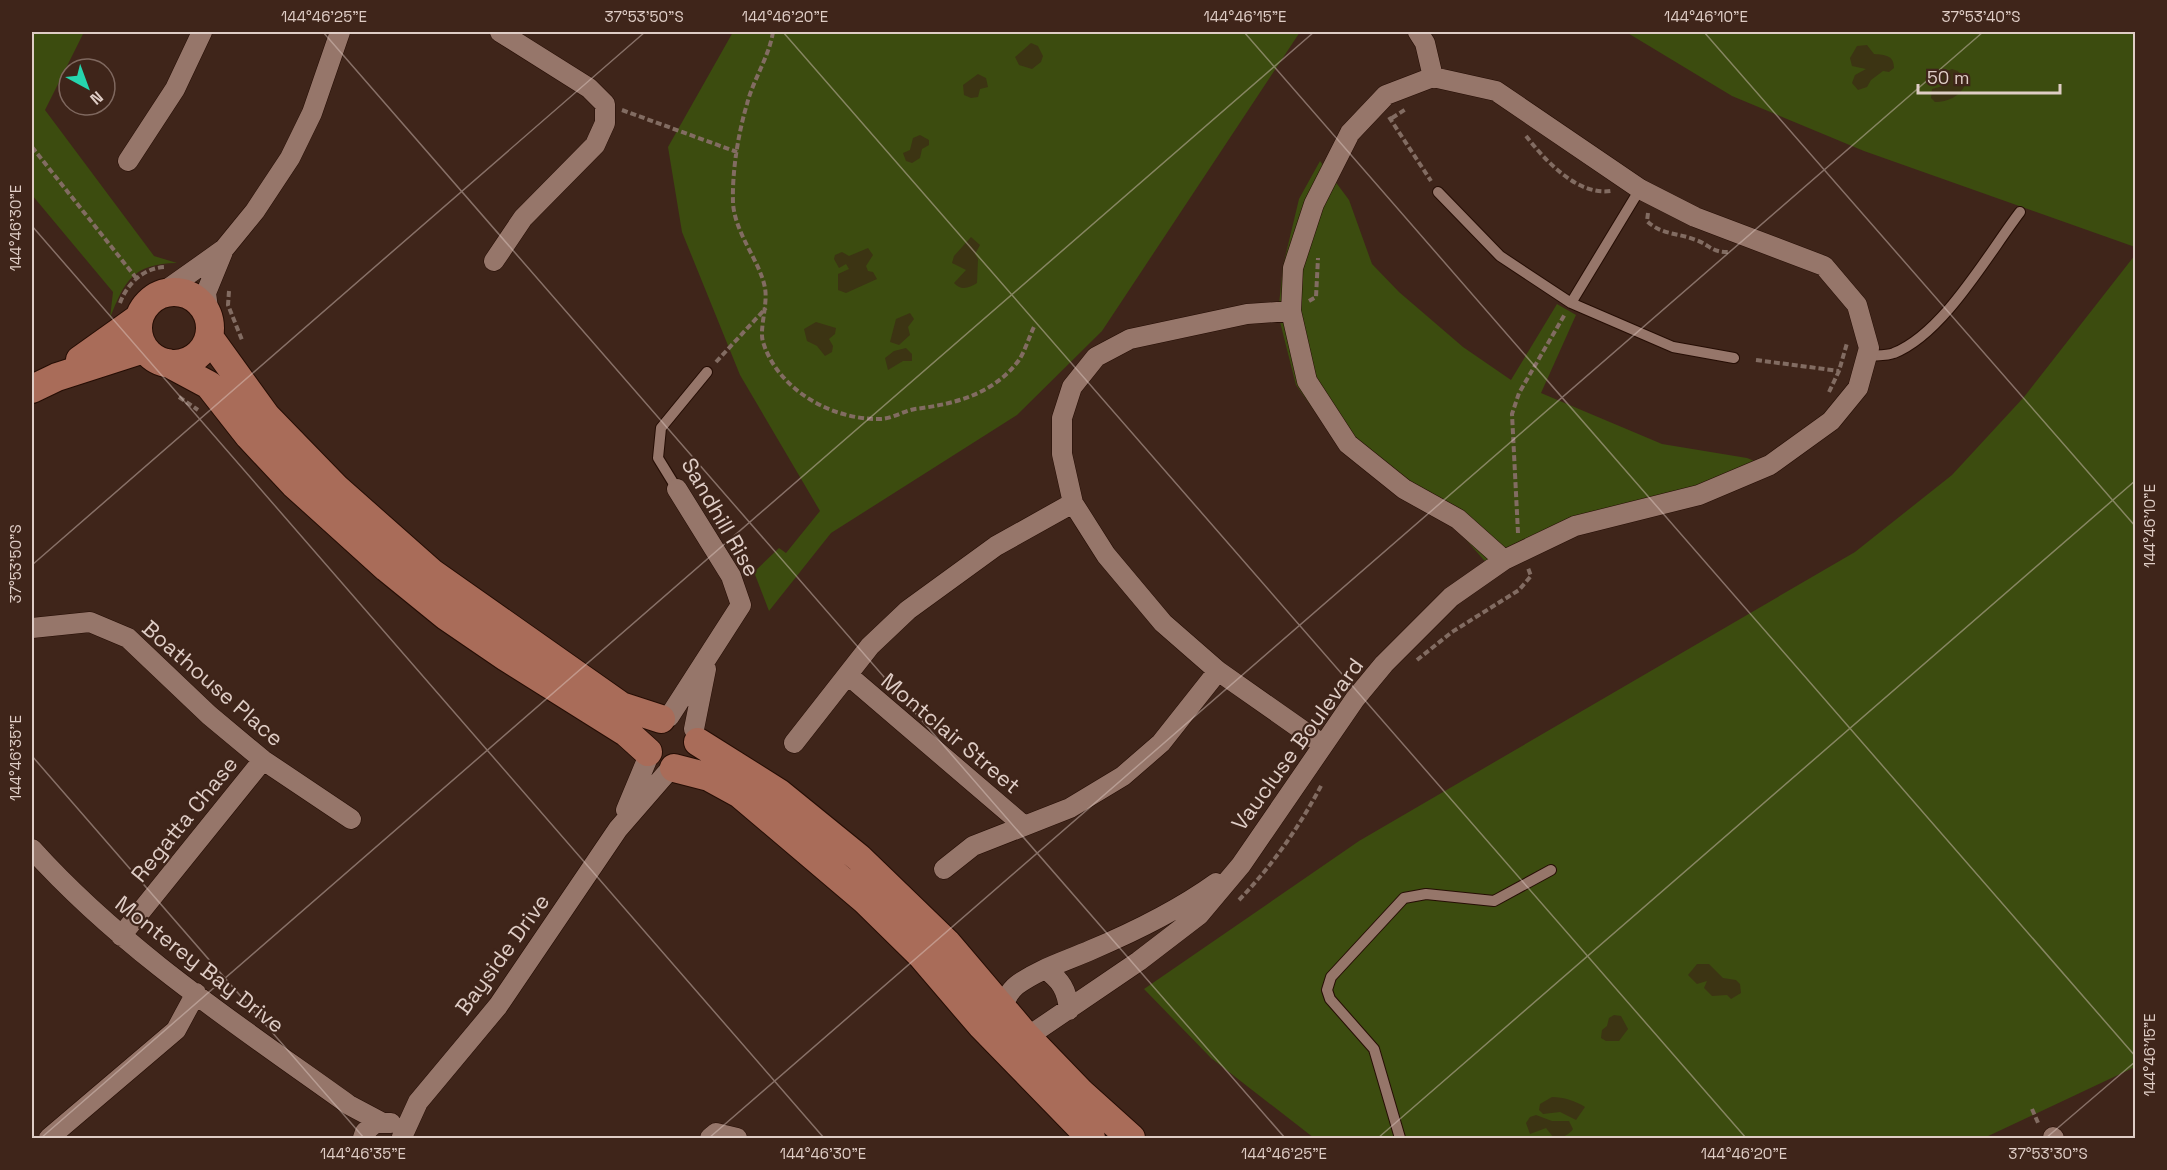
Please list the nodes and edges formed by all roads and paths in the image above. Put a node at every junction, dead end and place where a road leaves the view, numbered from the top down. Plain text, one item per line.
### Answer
1 (202, 32) edge
2 (340, 32) edge
3 (500, 32) edge
4 (773, 32) edge
5 (1418, 32) edge
6 (1433, 77) junction
7 (1380, 102) junction
8 (605, 104) junction
9 (1411, 106) dead end
10 (1390, 119) junction
11 (1384, 124) dead end
12 (1524, 133) dead end
13 (32, 147) edge
14 (737, 152) junction
15 (128, 161) dead end
16 (1620, 189) dead end
17 (1640, 189) junction
18 (1438, 192) joint
19 (1649, 209) dead end
20 (2020, 212) dead end
21 (224, 249) junction
22 (1319, 249) dead end
23 (1742, 251) dead end
24 (494, 261) dead end
25 (170, 267) dead end
26 (137, 279) junction
27 (229, 290) dead end
28 (162, 293) junction
29 (1571, 303) junction
30 (767, 308) junction
31 (1297, 308) junction
32 (127, 316) junction
33 (209, 326) junction
34 (1034, 327) dead end
35 (1845, 334) dead end
36 (246, 347) dead end
37 (144, 349) junction
38 (1867, 356) junction
39 (1734, 358) dead end
40 (1756, 360) dead end
41 (168, 363) junction
42 (1839, 371) junction
43 (707, 372) joint
44 (44, 383) edge
45 (1828, 394) dead end
46 (677, 489) joint
47 (1073, 503) junction
48 (1512, 557) junction
49 (32, 628) edge
50 (709, 658) junction
51 (1411, 664) dead end
52 (1218, 671) junction
53 (849, 676) junction
54 (665, 718) junction
55 (696, 735) junction
56 (794, 743) dead end
57 (1322, 744) junction
58 (262, 760) junction
59 (661, 761) junction
60 (1324, 779) dead end
61 (351, 819) dead end
62 (1023, 825) junction
63 (32, 849) edge
64 (1241, 865) junction
65 (944, 870) dead end
66 (1551, 870) dead end
67 (1235, 904) dead end
68 (121, 936) junction
69 (1045, 969) junction
70 (196, 993) junction
71 (1069, 1010) junction
72 (991, 1017) junction
73 (1017, 1045) junction
74 (418, 1102) junction
75 (349, 1105) junction
76 (383, 1122) junction
77 (49, 1138) edge
78 (363, 1138) edge
79 (402, 1138) edge
80 (710, 1138) edge
81 (736, 1138) edge
82 (1091, 1138) edge
83 (1131, 1138) edge
84 (1400, 1138) edge

1 - 15 street
2 - 21 street
3 - 8 street
4 - 14 path
5 - 6 street
6 - 7 street
6 - 17 street, Vaucluse Boulevard
7 - 10 path
7 - 31 street
8 - 14 path
8 - 24 street
9 - 10 path
10 - 11 path
10 - 18 path
12 - 16 path
13 - 26 path
14 - 30 path
17 - 29 lane
17 - 38 street, Vaucluse Boulevard
18 - 29 lane
19 - 23 path
20 - 38 lane
21 - 28 street
21 - 33 street
22 - 31 path
25 - 26 path
26 - 32 path
27 - 36 path
28 - 32 street
28 - 33 street
29 - 39 lane
29 - 48 path
30 - 34 path
30 - 43 path
31 - 47 street
31 - 48 street
32 - 37 street
32 - 44 street
33 - 41 street
33 - 54 street
35 - 42 path
37 - 41 street
37 - 44 street
38 - 48 street, Vaucluse Boulevard
40 - 42 path
41 - 59 street
42 - 45 path
43 - 46 lane, Sandhill Rise
46 - 50 street, Sandhill Rise
47 - 52 street
47 - 53 street, Montclair Street
48 - 51 path
48 - 57 street, Vaucluse Boulevard
49 - 58 street, Boathouse Place
50 - 54 street, Sandhill Rise
50 - 55 street, Sandhill Rise
52 - 57 street
52 - 62 street, Montclair Street
53 - 56 street, Montclair Street
53 - 62 street, Montclair Street
54 - 55 street
54 - 59 street
55 - 59 street
55 - 72 street
57 - 64 street, Vaucluse Boulevard
58 - 61 street, Boathouse Place
58 - 68 street, Regatta Chase
59 - 72 street
59 - 74 street, Bayside Drive
60 - 67 path
62 - 65 street, Montclair Street
63 - 68 street, Monterey Bay Drive
64 - 69 street, Vaucluse Boulevard
64 - 71 street, Vaucluse Boulevard
66 - 84 lane
68 - 70 street, Monterey Bay Drive
69 - 71 street
69 - 72 street, Vaucluse Boulevard
70 - 75 street, Monterey Bay Drive
70 - 77 street
71 - 73 street, Vaucluse Boulevard
72 - 73 street
73 - 82 street
73 - 83 street
74 - 76 street, Bayside Drive
74 - 79 street, Bayside Drive
75 - 76 street, Monterey Bay Drive
75 - 78 street
76 - 78 street, Bayside Drive
76 - 79 street, Monterey Bay Drive
80 - 81 street

